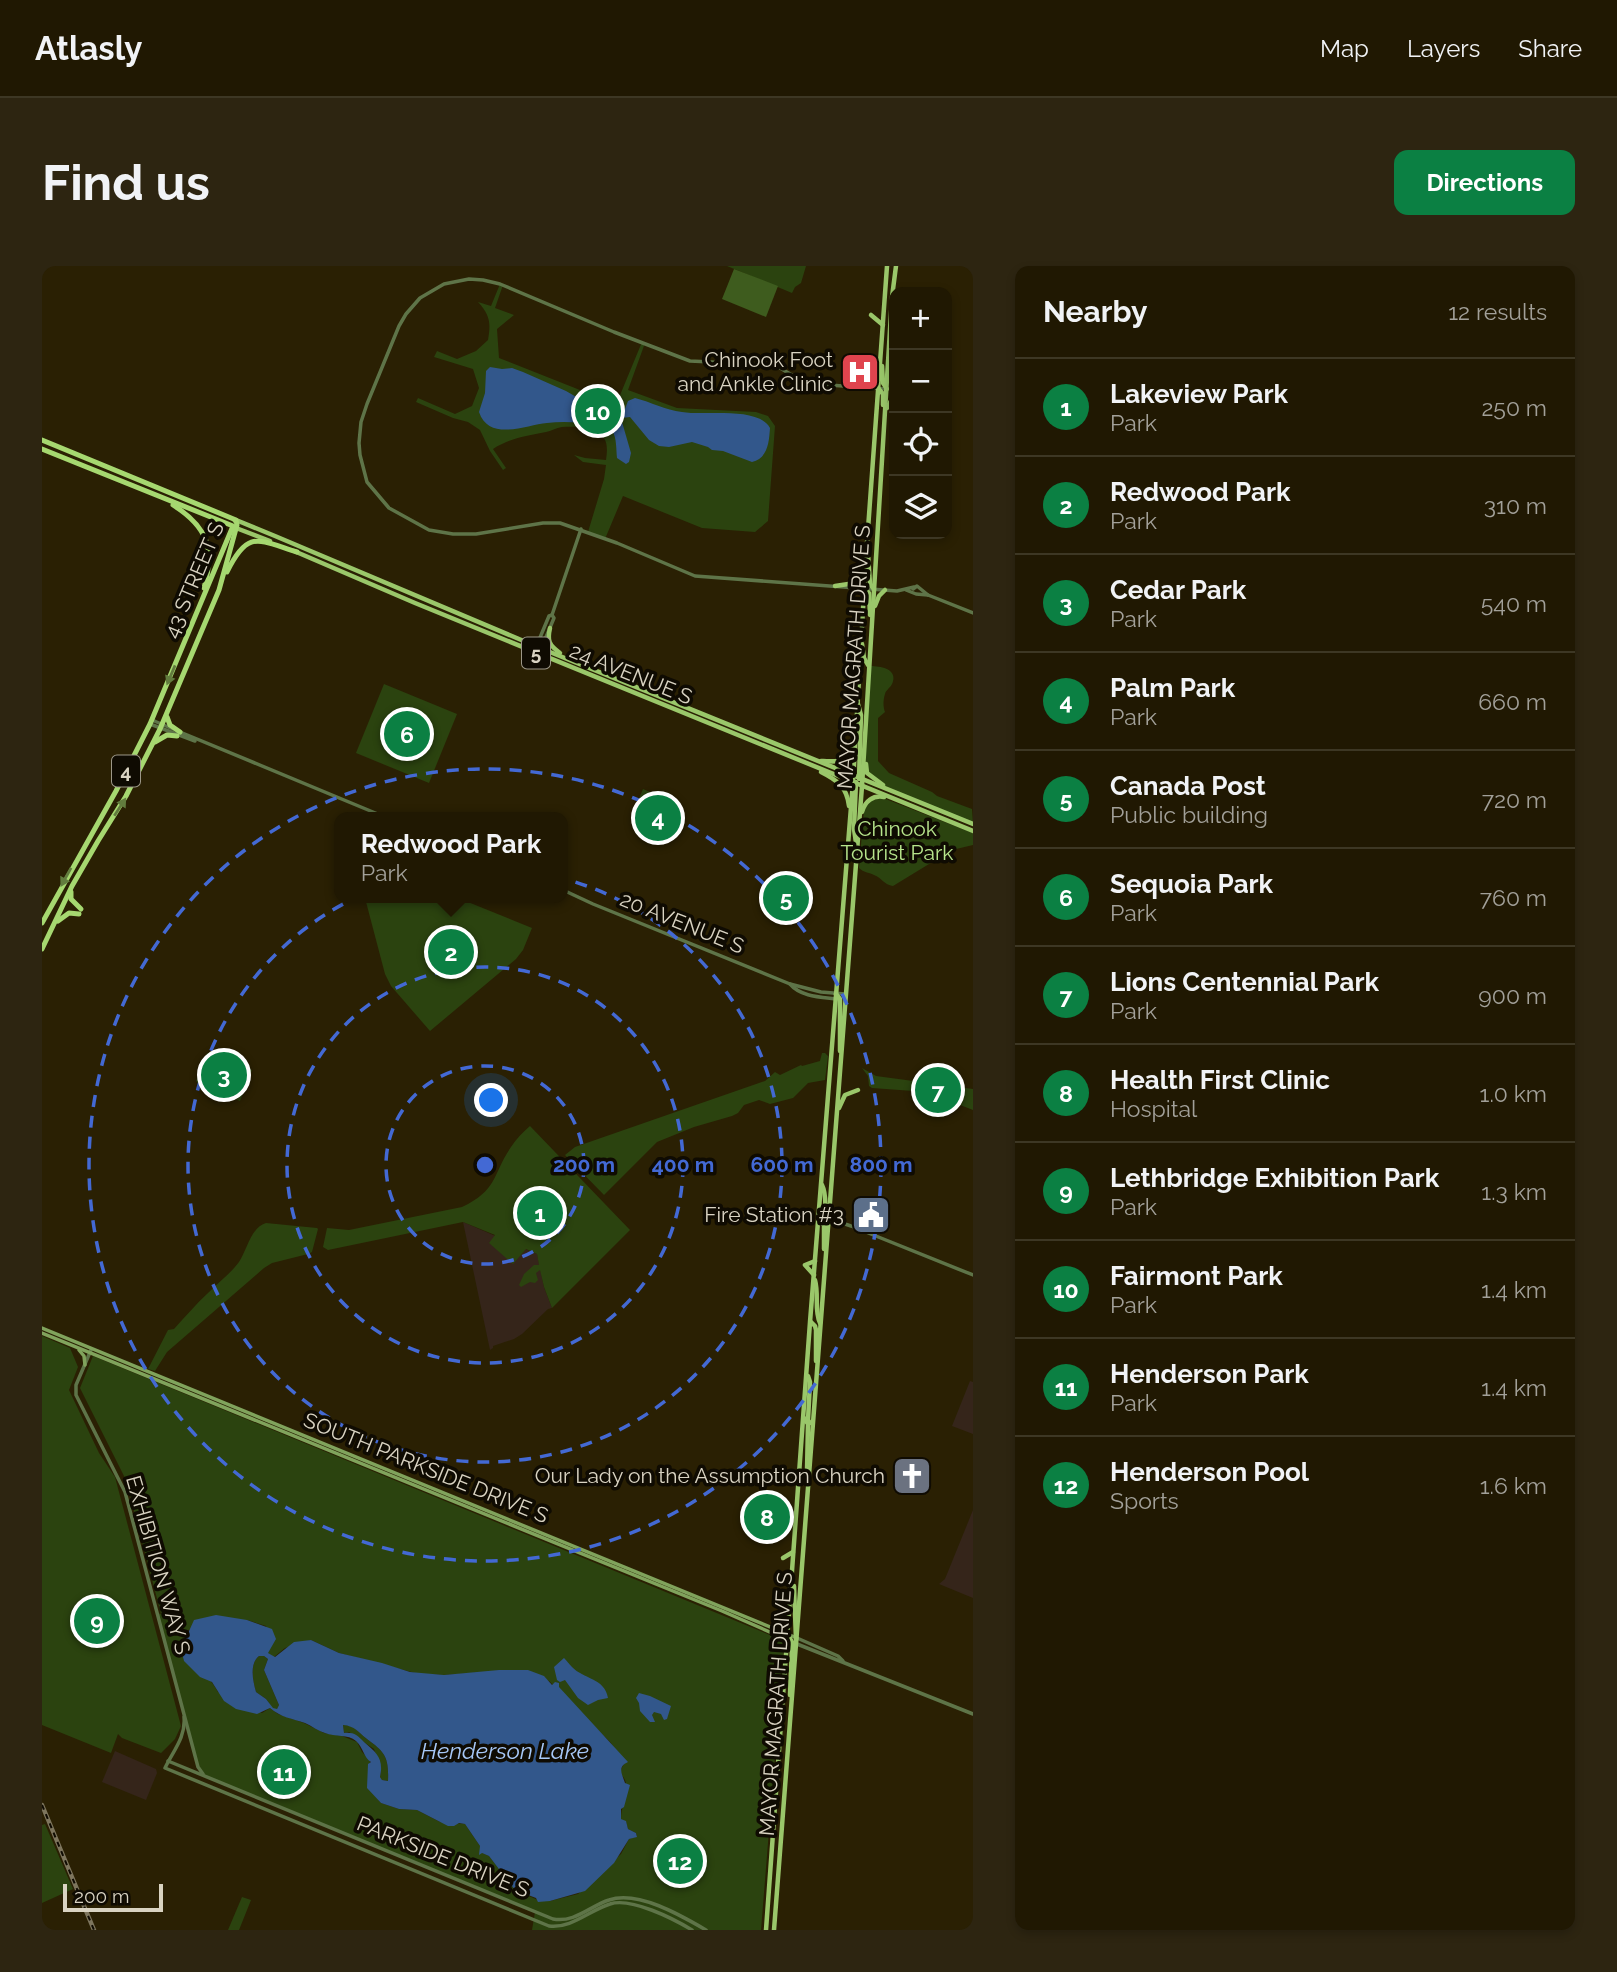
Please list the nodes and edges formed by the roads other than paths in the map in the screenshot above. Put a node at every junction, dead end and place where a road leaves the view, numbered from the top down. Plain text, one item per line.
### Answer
1 (892, 267) edge
2 (884, 309) junction
3 (883, 325) junction
4 (881, 347) junction
5 (879, 369) junction
6 (863, 387) junction
7 (878, 388) junction
8 (887, 389) junction
9 (889, 405) edge
10 (885, 419) junction
11 (44, 441) edge
12 (883, 444) junction
13 (42, 449) edge
14 (159, 496) junction
15 (235, 525) junction
16 (581, 529) junction
17 (867, 536) junction
18 (297, 552) junction
19 (866, 557) junction
20 (835, 586) junction
21 (864, 588) junction
22 (874, 589) junction
23 (219, 590) junction
24 (885, 590) junction
25 (973, 613) edge
26 (196, 615) junction
27 (552, 615) junction
28 (872, 621) junction
29 (205, 624) junction
30 (550, 628) junction
31 (860, 636) junction
32 (871, 637) junction
33 (538, 650) junction
34 (569, 660) junction
35 (869, 666) junction
36 (857, 698) junction
37 (167, 713) junction
38 (151, 722) junction
39 (161, 726) junction
40 (855, 731) junction
41 (865, 733) junction
42 (178, 734) junction
43 (151, 747) junction
44 (776, 751) junction
45 (817, 760) junction
46 (858, 777) junction
47 (857, 784) junction
48 (898, 801) junction
49 (916, 801) junction
50 (373, 812) edge
51 (973, 824) edge
52 (973, 831) edge
53 (848, 840) junction
54 (857, 843) junction
55 (857, 851) junction
56 (72, 886) junction
57 (568, 892) edge
58 (42, 923) edge
59 (51, 928) junction
60 (42, 949) edge
61 (840, 997) junction
62 (858, 1090) dead end
63 (837, 1115) junction
64 (822, 1185) junction
65 (819, 1221) junction
66 (829, 1222) junction
67 (826, 1257) junction
68 (816, 1260) junction
69 (973, 1275) edge
70 (814, 1276) junction
71 (810, 1322) junction
72 (821, 1323) junction
73 (42, 1331) edge
74 (75, 1347) junction
75 (91, 1351) junction
76 (85, 1365) junction
77 (807, 1372) junction
78 (817, 1372) junction
79 (803, 1418) junction
80 (813, 1426) junction
81 (808, 1489) junction
82 (794, 1551) junction
83 (793, 1564) junction
84 (793, 1639) junction
85 (973, 1714) edge
86 (184, 1717) junction
87 (168, 1761) junction
88 (214, 1780) junction
89 (692, 1930) edge
90 (706, 1930) edge
91 (766, 1930) edge
92 (774, 1930) edge

1 - 2 main road, MAYOR MAGRATH DRIVE S
1 - 8 main road, MAYOR MAGRATH DRIVE S
2 - 3 main road, MAYOR MAGRATH DRIVE S
2 - 3 main road
3 - 4 main road, MAYOR MAGRATH DRIVE S
4 - 5 main road, MAYOR MAGRATH DRIVE S
4 - 8 main road
5 - 6 main road
5 - 7 main road, MAYOR MAGRATH DRIVE S
6 - 7 street
6 - 16 street
7 - 8 street
7 - 12 main road
7 - 17 main road, MAYOR MAGRATH DRIVE S
8 - 10 main road, MAYOR MAGRATH DRIVE S
9 - 10 main road
10 - 12 main road, MAYOR MAGRATH DRIVE S
11 - 15 highway
12 - 22 main road, MAYOR MAGRATH DRIVE S
13 - 14 highway
14 - 15 highway
14 - 26 highway
15 - 18 main road, 24 AVENUE S / 5
15 - 23 highway, 43 STREET S / 4
15 - 26 highway, 43 STREET S / 4
15 - 33 main road, 24 AVENUE S / 5
16 - 20 street
16 - 27 street
17 - 19 main road, MAYOR MAGRATH DRIVE S
17 - 22 main road
18 - 23 highway
18 - 33 main road, 24 AVENUE S / 5
19 - 20 main road
19 - 21 main road, MAYOR MAGRATH DRIVE S
20 - 21 street
21 - 22 street
21 - 31 main road, MAYOR MAGRATH DRIVE S
21 - 32 main road
22 - 24 street
22 - 28 main road, MAYOR MAGRATH DRIVE S
23 - 29 highway, 43 STREET S / 4
24 - 25 street
24 - 28 main road
26 - 29 highway
26 -> 38 highway, 43 STREET S / 4
27 - 30 street
27 - 33 street
28 - 32 main road, MAYOR MAGRATH DRIVE S
29 - 37 highway, 43 STREET S / 4
30 - 33 street
30 - 34 main road
31 - 35 main road
31 - 36 main road, MAYOR MAGRATH DRIVE S
32 - 35 main road, MAYOR MAGRATH DRIVE S
33 - 34 main road, 24 AVENUE S / 5
33 - 44 main road, 24 AVENUE S / 5
34 - 45 main road, 24 AVENUE S / 5
35 - 41 main road, MAYOR MAGRATH DRIVE S
36 - 40 main road, MAYOR MAGRATH DRIVE S
36 - 46 main road
37 - 39 highway, 43 STREET S / 4
37 - 42 highway
38 - 39 street
38 -> 58 highway, 43 STREET S / 4
39 - 42 street
39 - 43 highway, 43 STREET S / 4
40 - 45 main road
40 - 46 main road, MAYOR MAGRATH DRIVE S
41 - 46 main road, MAYOR MAGRATH DRIVE S
41 - 49 main road
42 - 43 highway
42 - 50 street
56 -> 43 highway, 43 STREET S / 4
44 - 47 main road, 24 AVENUE S / 5
44 - 53 main road
45 - 46 main road, 24 AVENUE S / 5
46 - 47 main road
46 - 47 main road, MAYOR MAGRATH DRIVE S
46 - 49 main road, 24 AVENUE S
47 - 48 main road, 24 AVENUE S
47 - 53 main road, MAYOR MAGRATH DRIVE S
47 - 54 main road, MAYOR MAGRATH DRIVE S
47 - 55 main road
48 - 52 main road, 24 AVENUE S
48 - 54 main road
49 - 51 main road
53 - 61 main road, MAYOR MAGRATH DRIVE S
54 - 55 main road, MAYOR MAGRATH DRIVE S
55 - 61 main road, MAYOR MAGRATH DRIVE S
56 - 59 highway, 43 STREET S / 4
56 - 59 highway
57 - 61 street, 20 AVENUE S
59 - 60 highway, 43 STREET S / 4
61 - 63 main road, MAYOR MAGRATH DRIVE S
61 - 64 main road, MAYOR MAGRATH DRIVE S
62 - 63 main road
63 - 66 main road, MAYOR MAGRATH DRIVE S
64 - 65 main road, MAYOR MAGRATH DRIVE S
64 - 66 main road
65 - 66 street
65 - 67 main road
65 - 68 main road, MAYOR MAGRATH DRIVE S
66 - 67 main road, MAYOR MAGRATH DRIVE S
66 - 69 street
67 - 72 main road, MAYOR MAGRATH DRIVE S
68 - 70 main road, MAYOR MAGRATH DRIVE S
68 - 70 main road
70 - 71 main road, MAYOR MAGRATH DRIVE S
70 - 72 main road
71 - 77 main road, MAYOR MAGRATH DRIVE S
71 - 78 main road
72 - 78 main road, MAYOR MAGRATH DRIVE S
73 - 74 main road, SOUTH PARKSIDE DRIVE S
73 - 75 main road, SOUTH PARKSIDE DRIVE S
74 - 75 main road, SOUTH PARKSIDE DRIVE S
74 - 76 main road
75 - 76 street, EXHIBITION WAY S
75 - 84 main road, SOUTH PARKSIDE DRIVE S
76 - 86 street, EXHIBITION WAY S
77 - 79 main road, MAYOR MAGRATH DRIVE S
77 - 80 main road
78 - 80 main road, MAYOR MAGRATH DRIVE S
79 - 81 main road
79 - 82 main road, MAYOR MAGRATH DRIVE S
80 - 81 main road, MAYOR MAGRATH DRIVE S
81 - 84 main road, MAYOR MAGRATH DRIVE S
82 - 83 main road, MAYOR MAGRATH DRIVE S
82 - 83 main road
83 - 84 main road, MAYOR MAGRATH DRIVE S
84 - 85 street
84 - 91 main road, MAYOR MAGRATH DRIVE S
84 - 92 main road, MAYOR MAGRATH DRIVE S
86 - 87 street, PARKSIDE DRIVE S
86 - 88 street, EXHIBITION WAY S
87 - 88 street, PARKSIDE DRIVE S
87 - 89 street, PARKSIDE DRIVE S
88 - 90 street, PARKSIDE DRIVE S

